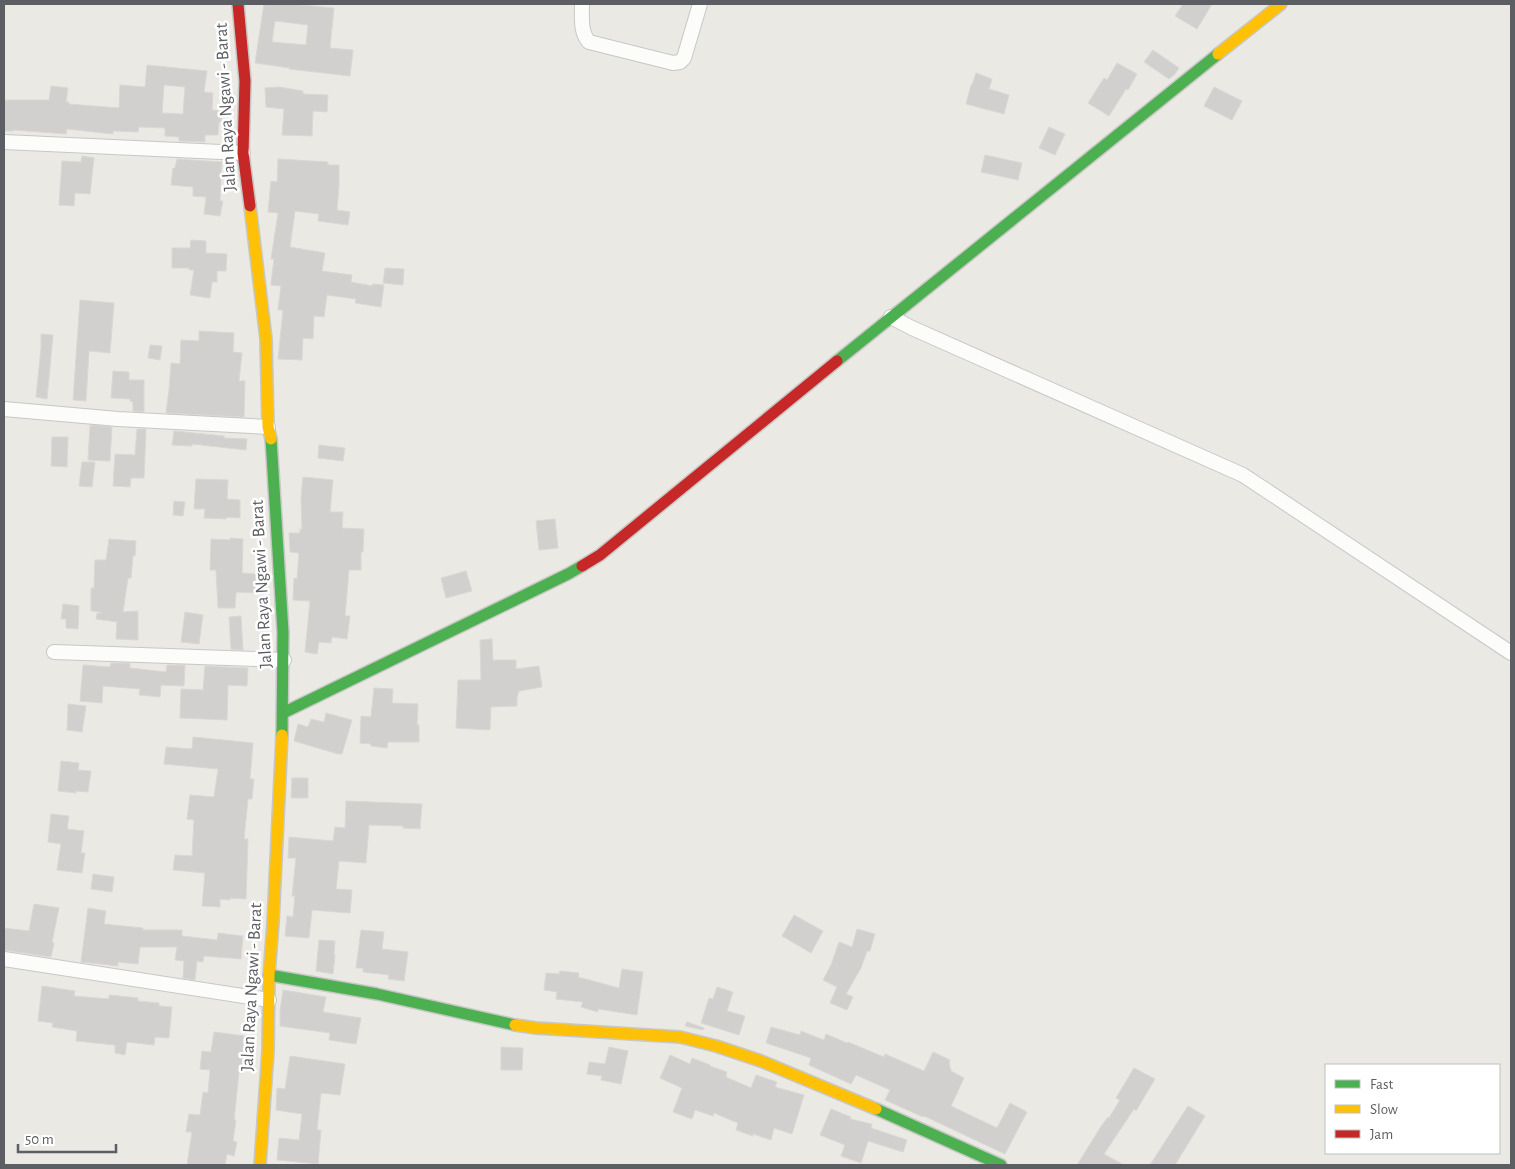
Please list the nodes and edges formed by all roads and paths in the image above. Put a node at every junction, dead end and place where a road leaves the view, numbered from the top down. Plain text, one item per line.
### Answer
1 (238, 4) edge
2 (582, 4) edge
3 (700, 4) edge
4 (1281, 4) edge
5 (4, 142) edge
6 (243, 153) junction
7 (891, 317) junction
8 (4, 409) edge
9 (268, 427) junction
10 (54, 652) dead end
11 (1511, 653) edge
12 (284, 660) junction
13 (283, 712) junction
14 (4, 959) edge
15 (269, 975) junction
16 (269, 1000) junction
17 (260, 1165) edge
18 (1001, 1165) edge

1 - 6 street, Jalan Raya Ngawi - Barat
2 - 3 street
4 - 7 street
5 - 6 street
6 - 9 street, Jalan Raya Ngawi - Barat
7 - 11 street
7 - 13 street
8 - 9 street
9 - 12 street, Jalan Raya Ngawi - Barat
10 - 12 street
12 - 13 street, Jalan Raya Ngawi - Barat
13 - 15 street, Jalan Raya Ngawi - Barat
14 - 16 street
15 - 16 street, Jalan Raya Ngawi - Barat
15 - 18 street
16 - 17 street, Jalan Raya Ngawi - Barat

